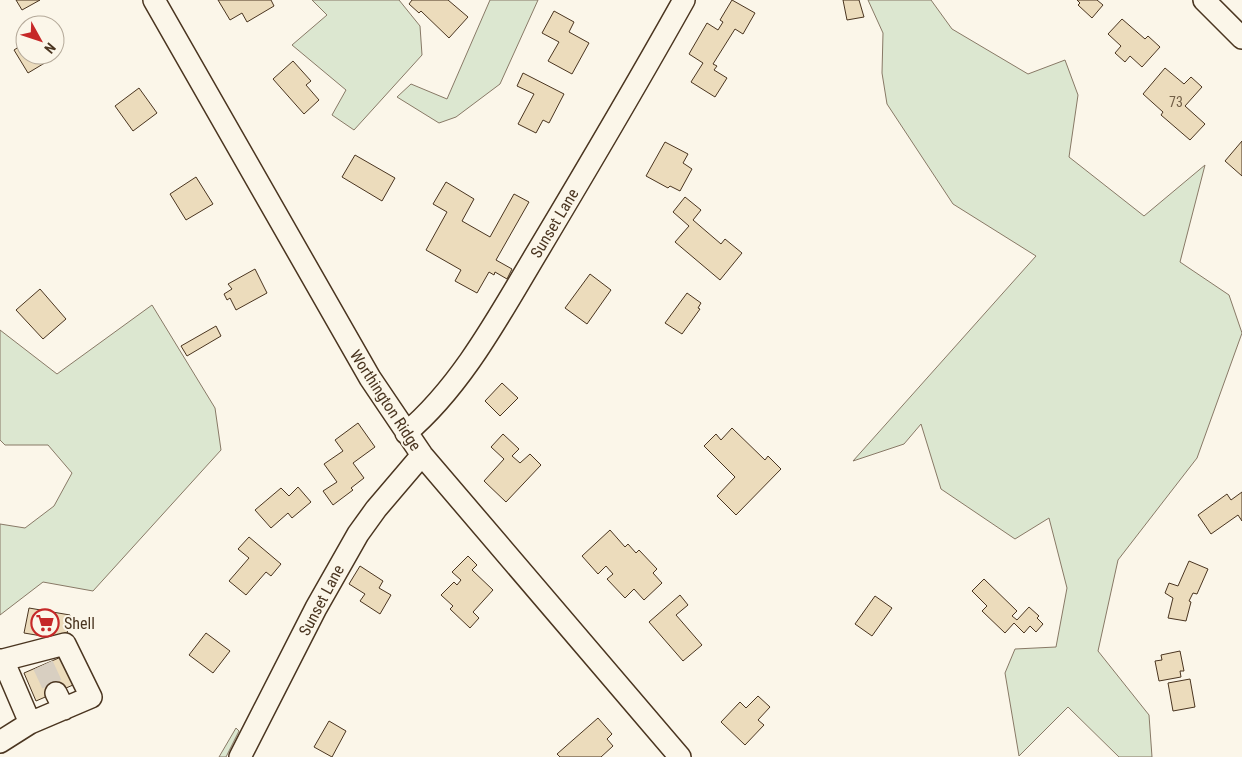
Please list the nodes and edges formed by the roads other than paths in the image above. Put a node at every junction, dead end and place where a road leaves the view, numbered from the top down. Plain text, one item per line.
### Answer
1 (154, 0) edge
2 (684, 0) edge
3 (1204, 0) edge
4 (1242, 38) edge
5 (406, 433) junction
6 (422, 455) junction
7 (1, 660) edge
8 (30, 723) junction
9 (0, 742) edge
10 (240, 757) edge
11 (680, 757) edge

1 - 5 street, Worthington Ridge
2 - 5 street, Sunset Lane
3 - 4 street
5 - 6 street, Worthington Ridge
6 - 10 street, Sunset Lane
6 - 11 street, Worthington Ridge
7 - 8 street
7 - 8 street
8 - 9 street

